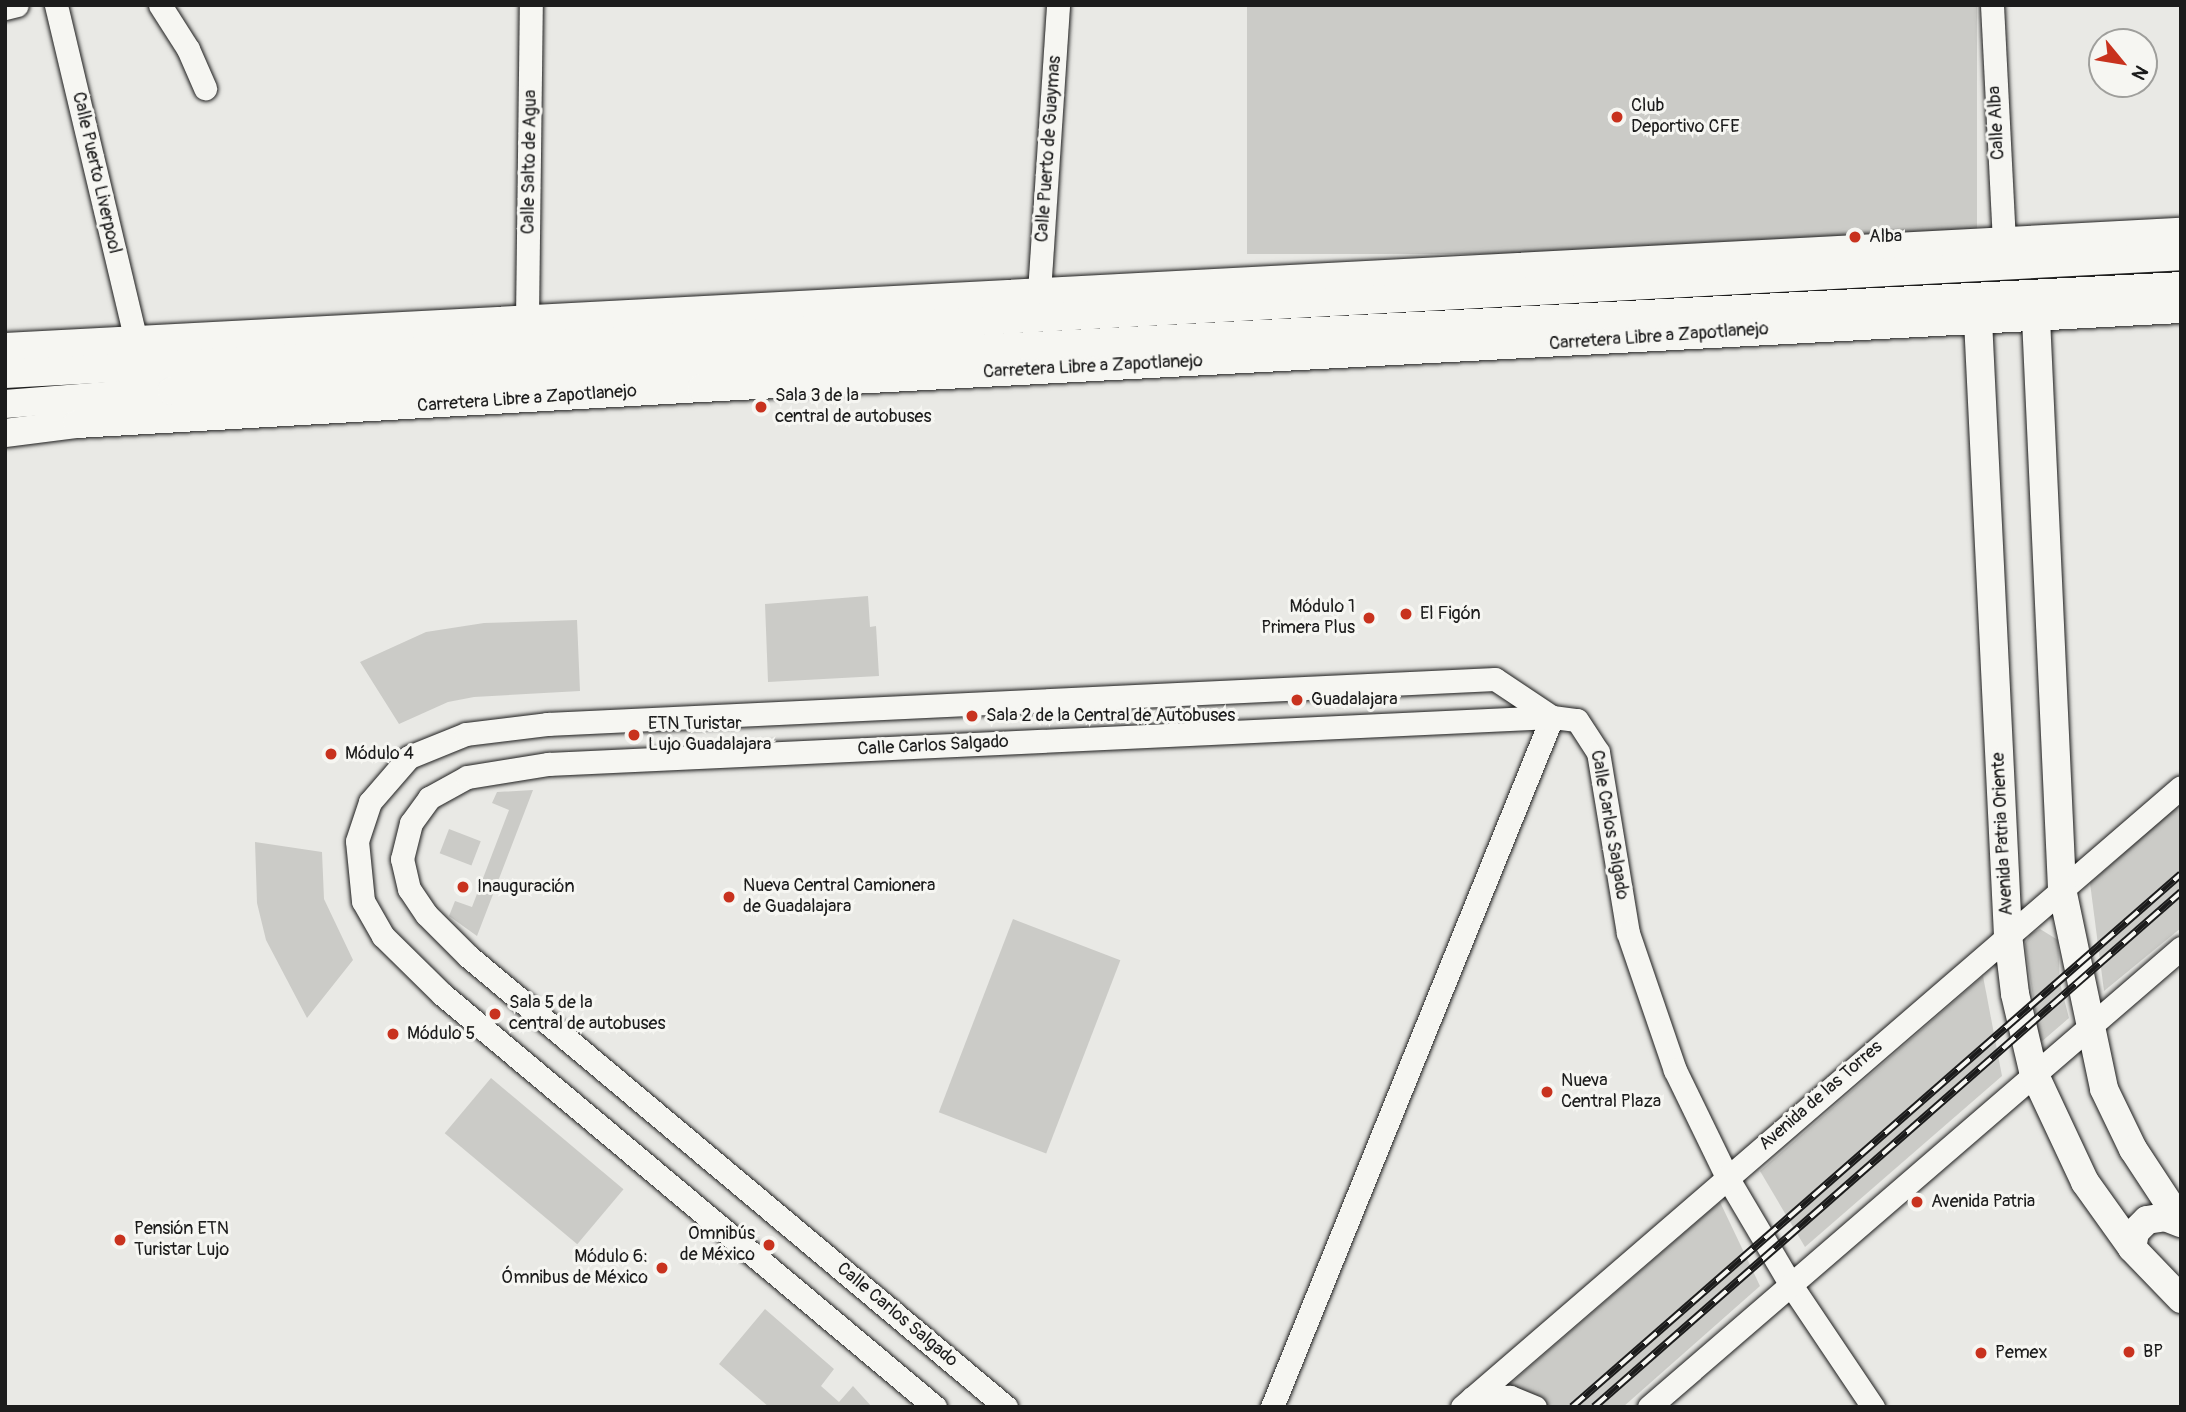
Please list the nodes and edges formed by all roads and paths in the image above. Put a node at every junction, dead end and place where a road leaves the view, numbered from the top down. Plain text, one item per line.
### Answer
1 (17, 5) edge
2 (56, 5) edge
3 (160, 5) edge
4 (531, 5) edge
5 (1058, 5) edge
6 (1992, 5) edge
7 (5, 8) edge
8 (205, 88) dead end
9 (2181, 232) edge
10 (2004, 240) junction
11 (2181, 256) edge
12 (2181, 286) edge
13 (1039, 292) junction
14 (2181, 309) edge
15 (2036, 318) junction
16 (527, 319) junction
17 (1978, 320) junction
18 (136, 340) junction
19 (5, 347) edge
20 (5, 374) edge
21 (416, 378) junction
22 (702, 388) junction
23 (5, 404) edge
24 (5, 433) edge
25 (1552, 717) junction
26 (2181, 787) edge
27 (2062, 889) junction
28 (2008, 935) junction
29 (2181, 948) edge
30 (2088, 1025) junction
31 (2033, 1071) junction
32 (1727, 1177) junction
33 (2181, 1222) edge
34 (2132, 1248) junction
35 (1789, 1282) junction
36 (2181, 1299) edge
37 (1467, 1402) edge
38 (935, 1407) edge
39 (1006, 1407) edge
40 (1272, 1407) edge
41 (1535, 1407) edge
42 (1649, 1407) edge
43 (1873, 1407) edge

1 - 7 street
2 - 18 street, Calle Puerto Liverpool
3 - 8 street
4 - 16 street, Calle Salto de Agua
5 - 13 street, Calle Puerto de Guaymas
6 - 10 street, Calle Alba
9 - 10 main road
10 - 13 main road
11 - 20 main road
12 - 21 main road, Carretera Libre a Zapotlanejo
13 - 16 main road
14 - 15 main road, Carretera Libre a Zapotlanejo
15 - 17 main road, Carretera Libre a Zapotlanejo
15 - 27 main road
16 - 18 main road
17 - 22 main road, Carretera Libre a Zapotlanejo
17 - 28 main road, Avenida Patria Oriente
18 - 19 main road
21 - 22 main road
21 - 23 main road, Carretera Libre a Zapotlanejo
22 - 24 main road, Carretera Libre a Zapotlanejo
25 - 32 street, Calle Carlos Salgado
25 - 38 street
25 - 39 street, Calle Carlos Salgado
25 - 40 street
26 - 27 street, Avenida de las Torres
27 - 28 street, Avenida de las Torres
27 - 30 main road
28 - 31 main road, Avenida Patria Oriente
28 - 32 street, Avenida de las Torres
29 - 30 street
30 - 31 street
30 - 33 main road
31 - 34 main road, Avenida Patria Oriente
31 - 35 street
32 - 35 street, Calle Carlos Salgado
32 - 37 street, Avenida de las Torres
33 - 34 main road
34 - 36 main road, Avenida Patria Oriente
35 - 42 street
35 - 43 street, Calle Carlos Salgado
37 - 41 street

